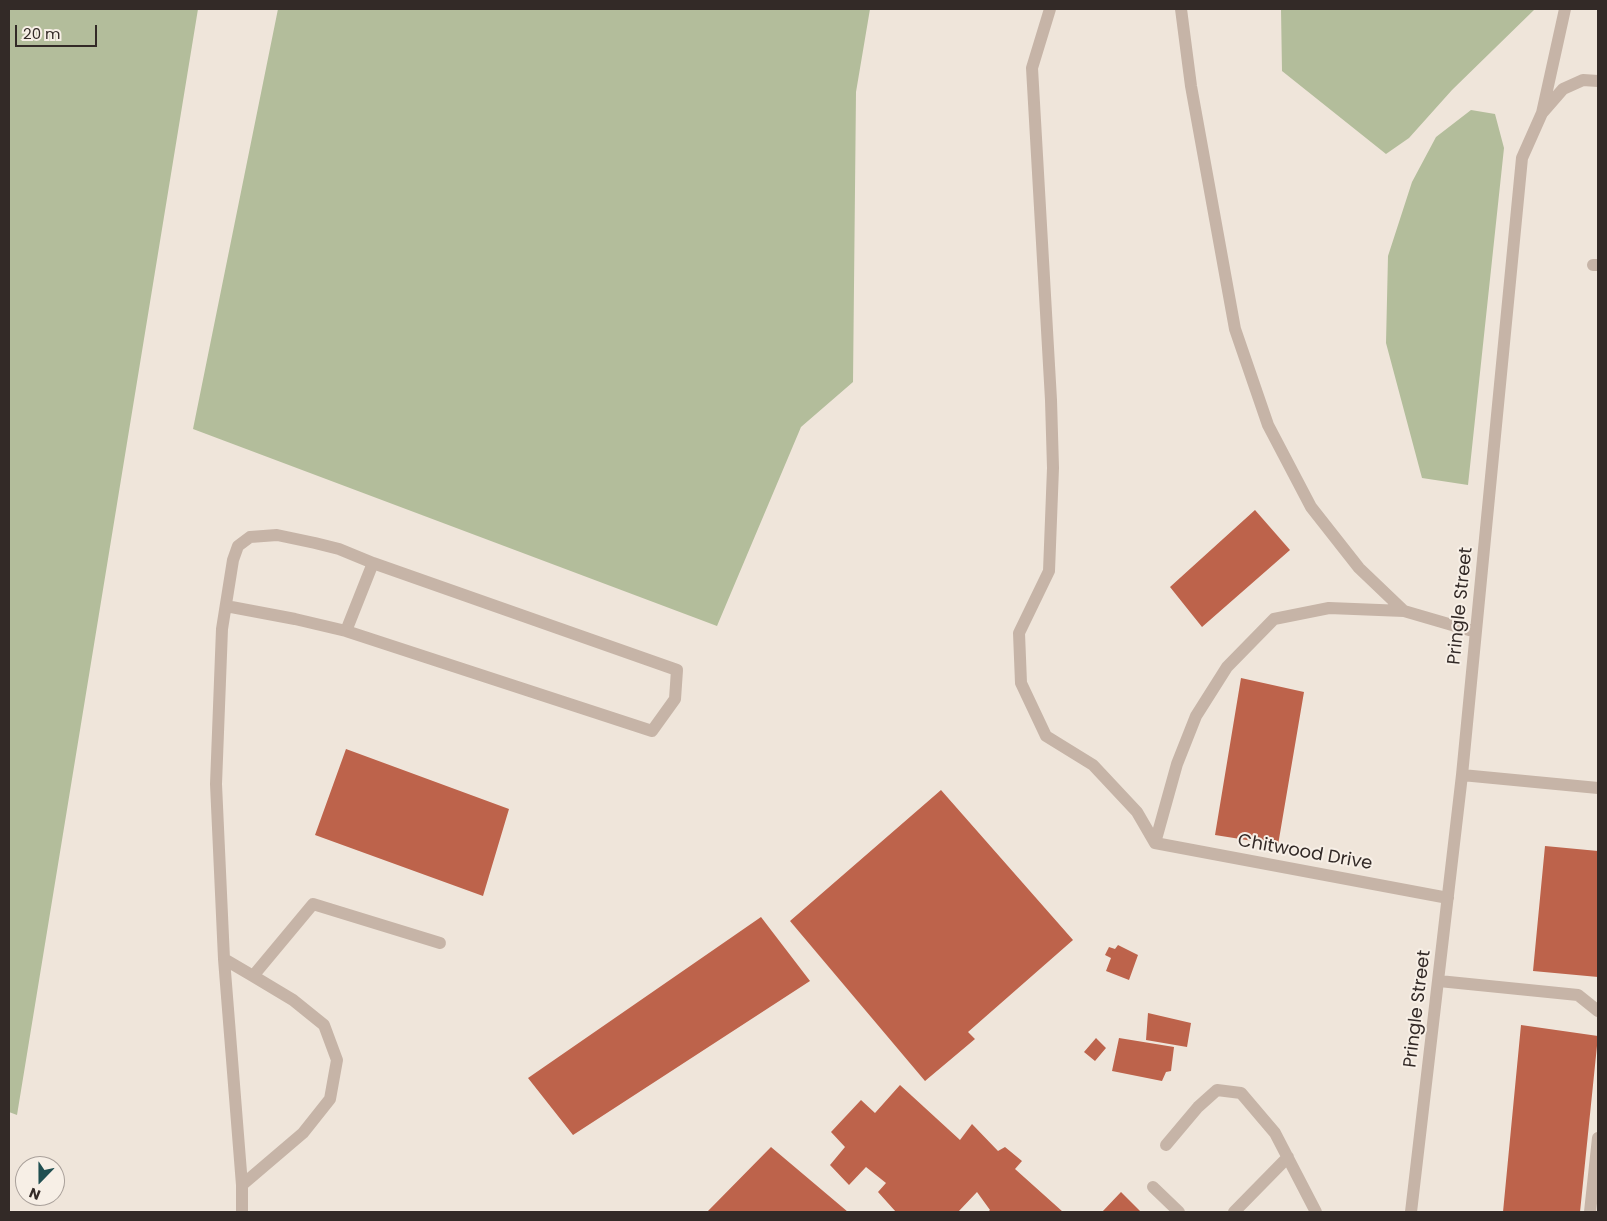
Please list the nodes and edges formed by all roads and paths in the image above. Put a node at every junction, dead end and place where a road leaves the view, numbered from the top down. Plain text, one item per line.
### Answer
1 (1050, 9) edge
2 (1182, 9) edge
3 (1565, 9) edge
4 (1598, 81) edge
5 (1542, 113) junction
6 (373, 563) junction
7 (226, 606) junction
8 (1404, 611) junction
9 (346, 632) junction
10 (1476, 632) junction
11 (1462, 775) junction
12 (1598, 788) edge
13 (1155, 843) junction
14 (1448, 898) junction
15 (440, 943) dead end
16 (224, 958) junction
17 (253, 976) junction
18 (1439, 981) junction
19 (1598, 1011) edge
20 (1598, 1138) edge
21 (1166, 1145) dead end
22 (1288, 1157) junction
23 (242, 1184) junction
24 (1153, 1187) dead end
25 (242, 1212) edge
26 (1178, 1212) edge
27 (1234, 1212) edge
28 (1316, 1212) edge
29 (1411, 1212) edge
30 (1590, 1212) edge

1 - 13 street
2 - 8 street
3 - 5 street, Pringle Street
4 - 5 street
5 - 10 street, Pringle Street
6 - 7 street
6 - 9 street
6 - 9 street
7 - 9 street
7 - 16 street
8 - 10 street
8 - 13 street
10 - 11 street, Pringle Street
11 - 12 street
11 - 14 street, Pringle Street
13 - 14 street, Chitwood Drive
14 - 18 street, Pringle Street
15 - 17 street
16 - 17 street
16 - 23 street
17 - 23 street
18 - 19 street
18 - 29 street, Pringle Street
20 - 30 street
21 - 22 street
22 - 27 street
22 - 28 street
23 - 25 street
24 - 26 street

